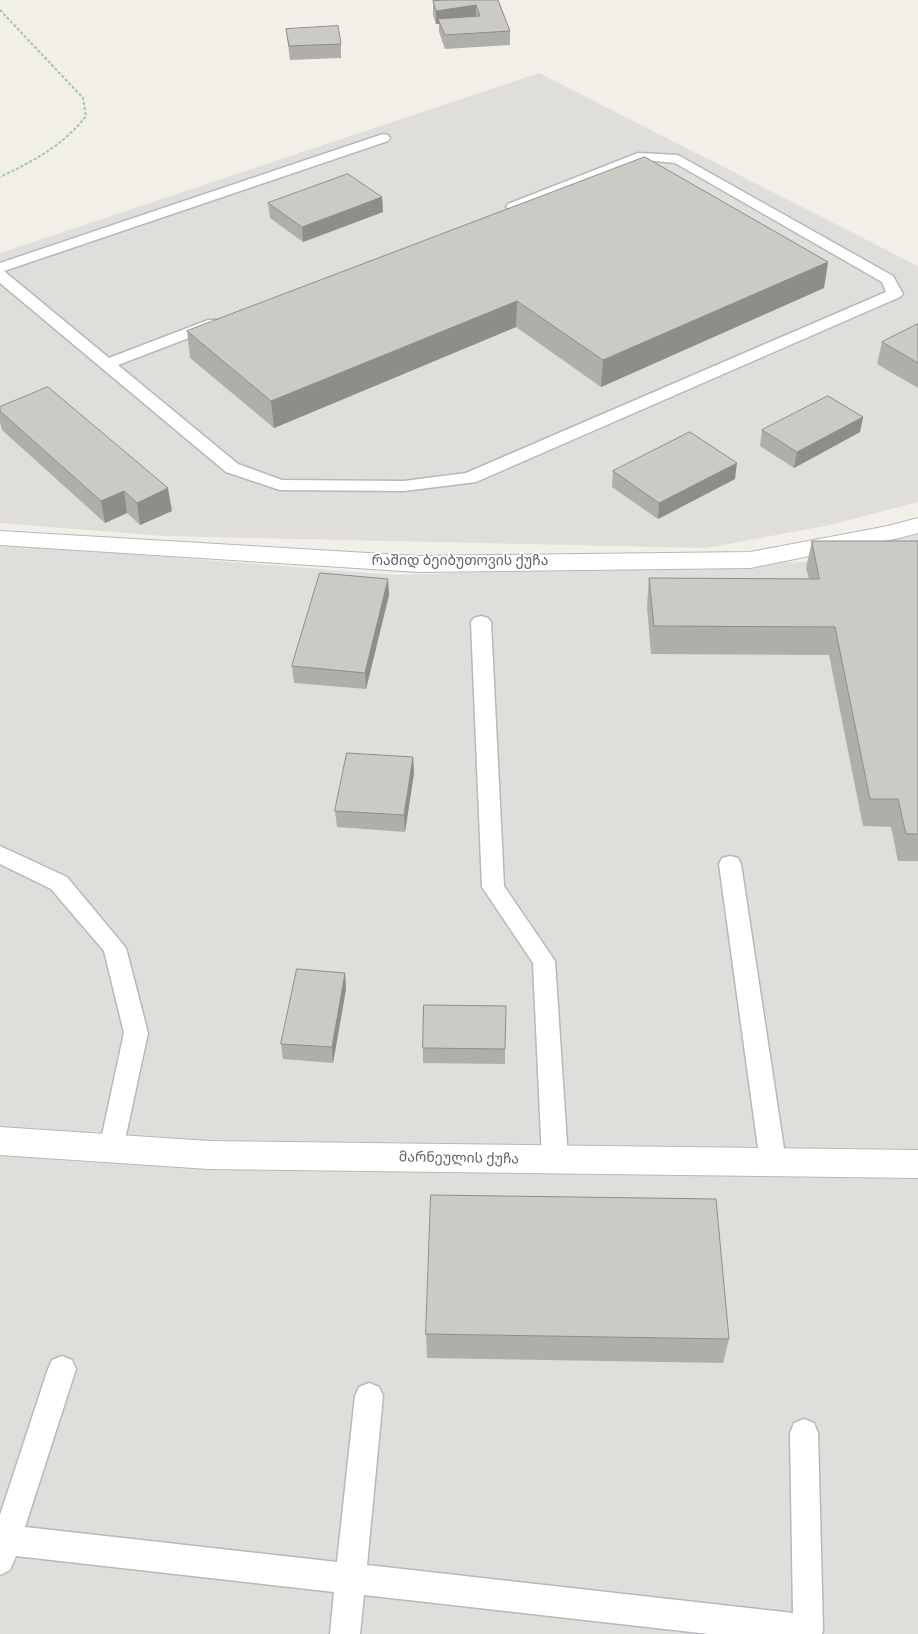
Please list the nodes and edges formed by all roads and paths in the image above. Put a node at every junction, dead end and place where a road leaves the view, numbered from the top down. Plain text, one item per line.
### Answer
1 (0, 10) edge
2 (383, 138) dead end
3 (0, 177) edge
4 (496, 214) edge
5 (0, 268) edge
6 (0, 275) edge
7 (227, 318) edge
8 (107, 364) junction
9 (918, 525) edge
10 (0, 538) edge
11 (481, 622) dead end
12 (0, 854) edge
13 (730, 864) dead end
14 (0, 1141) edge
15 (111, 1149) junction
16 (555, 1159) junction
17 (773, 1162) junction
18 (918, 1164) edge
19 (62, 1369) dead end
20 (369, 1396) dead end
21 (804, 1433) dead end
22 (4, 1550) edge
23 (351, 1578) junction
24 (808, 1632) edge
25 (345, 1634) edge

1 - 3 path
2 - 5 lane
4 - 8 lane
6 - 8 lane
7 - 8 lane
9 - 10 street, რაშიდ ბეიბუთოვის ქუჩა
11 - 16 lane
12 - 15 lane
13 - 17 lane
14 - 15 street, მარნეულის ქუჩა
15 - 16 street, მარნეულის ქუჩა
16 - 17 street, მარნეულის ქუჩა
17 - 18 street, მარნეულის ქუჩა
19 - 22 lane
20 - 23 lane
21 - 24 lane
22 - 23 lane
23 - 24 lane
23 - 25 lane

